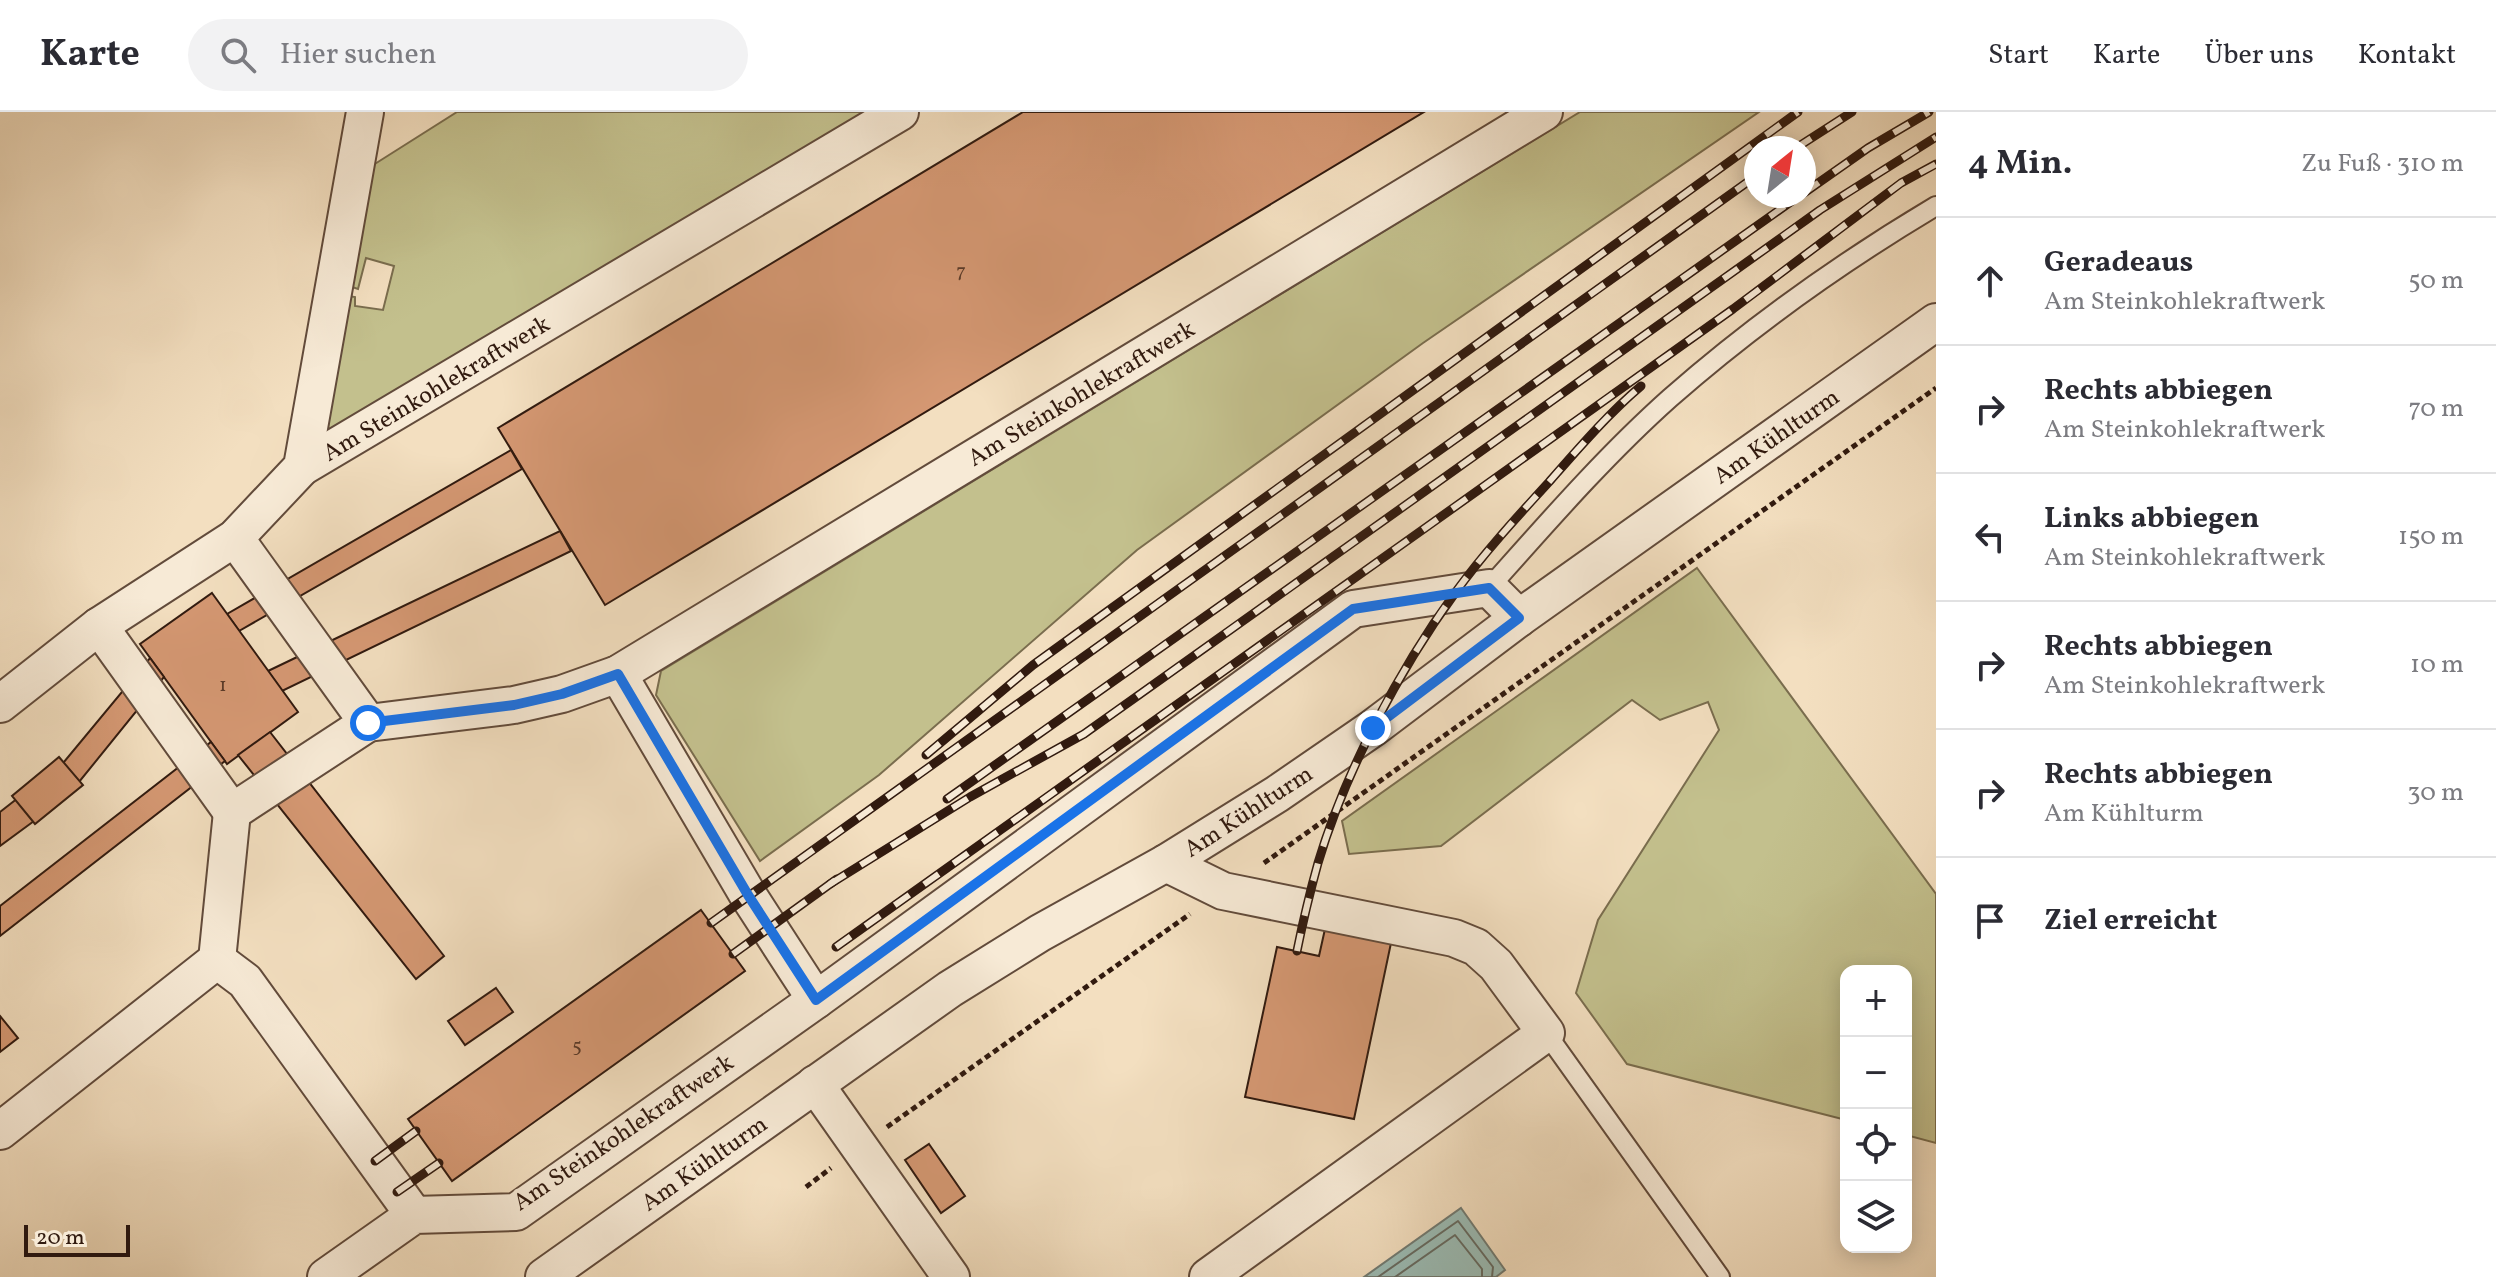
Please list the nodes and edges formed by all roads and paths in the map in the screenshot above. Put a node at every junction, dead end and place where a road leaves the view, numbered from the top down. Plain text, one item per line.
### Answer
1 (365, 112) edge
2 (900, 112) edge
3 (1544, 112) edge
4 (1936, 206) edge
5 (1936, 322) edge
6 (1936, 388) edge
7 (302, 467) junction
8 (235, 538) junction
9 (1489, 588) junction
10 (1519, 618) junction
11 (99, 626) junction
12 (618, 674) junction
13 (0, 704) edge
14 (368, 723) junction
15 (232, 812) junction
16 (1166, 863) junction
17 (1223, 891) junction
18 (217, 960) junction
19 (816, 1000) junction
20 (1546, 1033) junction
21 (815, 1084) junction
22 (0, 1131) edge
23 (857, 1148) junction
24 (414, 1215) junction
25 (326, 1277) edge
26 (544, 1277) edge
27 (951, 1277) edge
28 (1208, 1277) edge
29 (1720, 1277) edge

1 - 7 street, Am Steinkohlekraftwerk
2 - 7 street, Am Steinkohlekraftwerk
3 - 12 street, Am Steinkohlekraftwerk
4 - 9 lane
5 - 10 street, Am Kühlturm
6 - 17 path
7 - 8 street, Am Steinkohlekraftwerk
8 - 11 street, Am Steinkohlekraftwerk
8 - 14 street
9 - 10 street
9 - 19 street, Am Steinkohlekraftwerk
10 - 16 street, Am Kühlturm
11 - 13 street, Am Steinkohlekraftwerk
11 - 15 street
12 - 14 street, Am Steinkohlekraftwerk
12 - 19 street
14 - 15 street, Am Steinkohlekraftwerk
15 - 18 street
16 - 17 street
16 - 21 street, Am Kühlturm
17 - 20 street
17 - 23 path
18 - 22 street
18 - 24 street
19 - 24 street, Am Steinkohlekraftwerk
20 - 28 street
20 - 29 lane
21 - 23 street
21 - 26 street, Am Kühlturm
23 - 27 street
24 - 25 street

